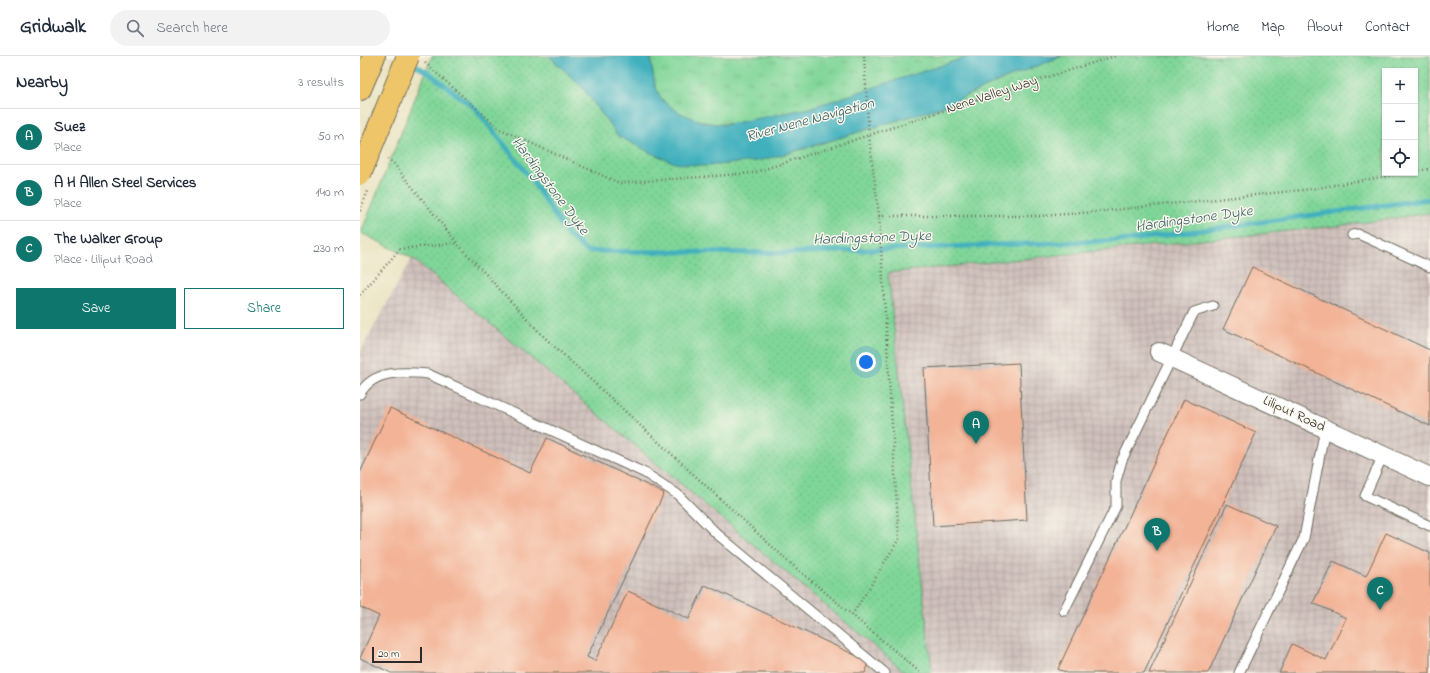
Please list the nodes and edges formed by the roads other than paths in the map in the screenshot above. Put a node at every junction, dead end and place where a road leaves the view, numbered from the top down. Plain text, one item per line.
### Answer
1 (374, 56) edge
2 (414, 58) edge
3 (360, 89) edge
4 (365, 179) edge
5 (1352, 236) dead end
6 (1430, 267) edge
7 (1213, 306) dead end
8 (1165, 355) junction
9 (360, 394) edge
10 (1325, 428) junction
11 (1384, 455) junction
12 (1430, 477) edge
13 (1430, 526) edge
14 (1064, 611) dead end
15 (885, 673) edge
16 (1239, 673) edge

1 - 3 highway
2 - 4 highway, bridge
5 - 6 lane
7 - 8 lane
8 - 10 street, Liliput Road
8 - 14 lane
9 - 15 lane
10 - 11 street, Liliput Road
10 - 16 lane
11 - 12 street, Liliput Road
11 - 13 lane

